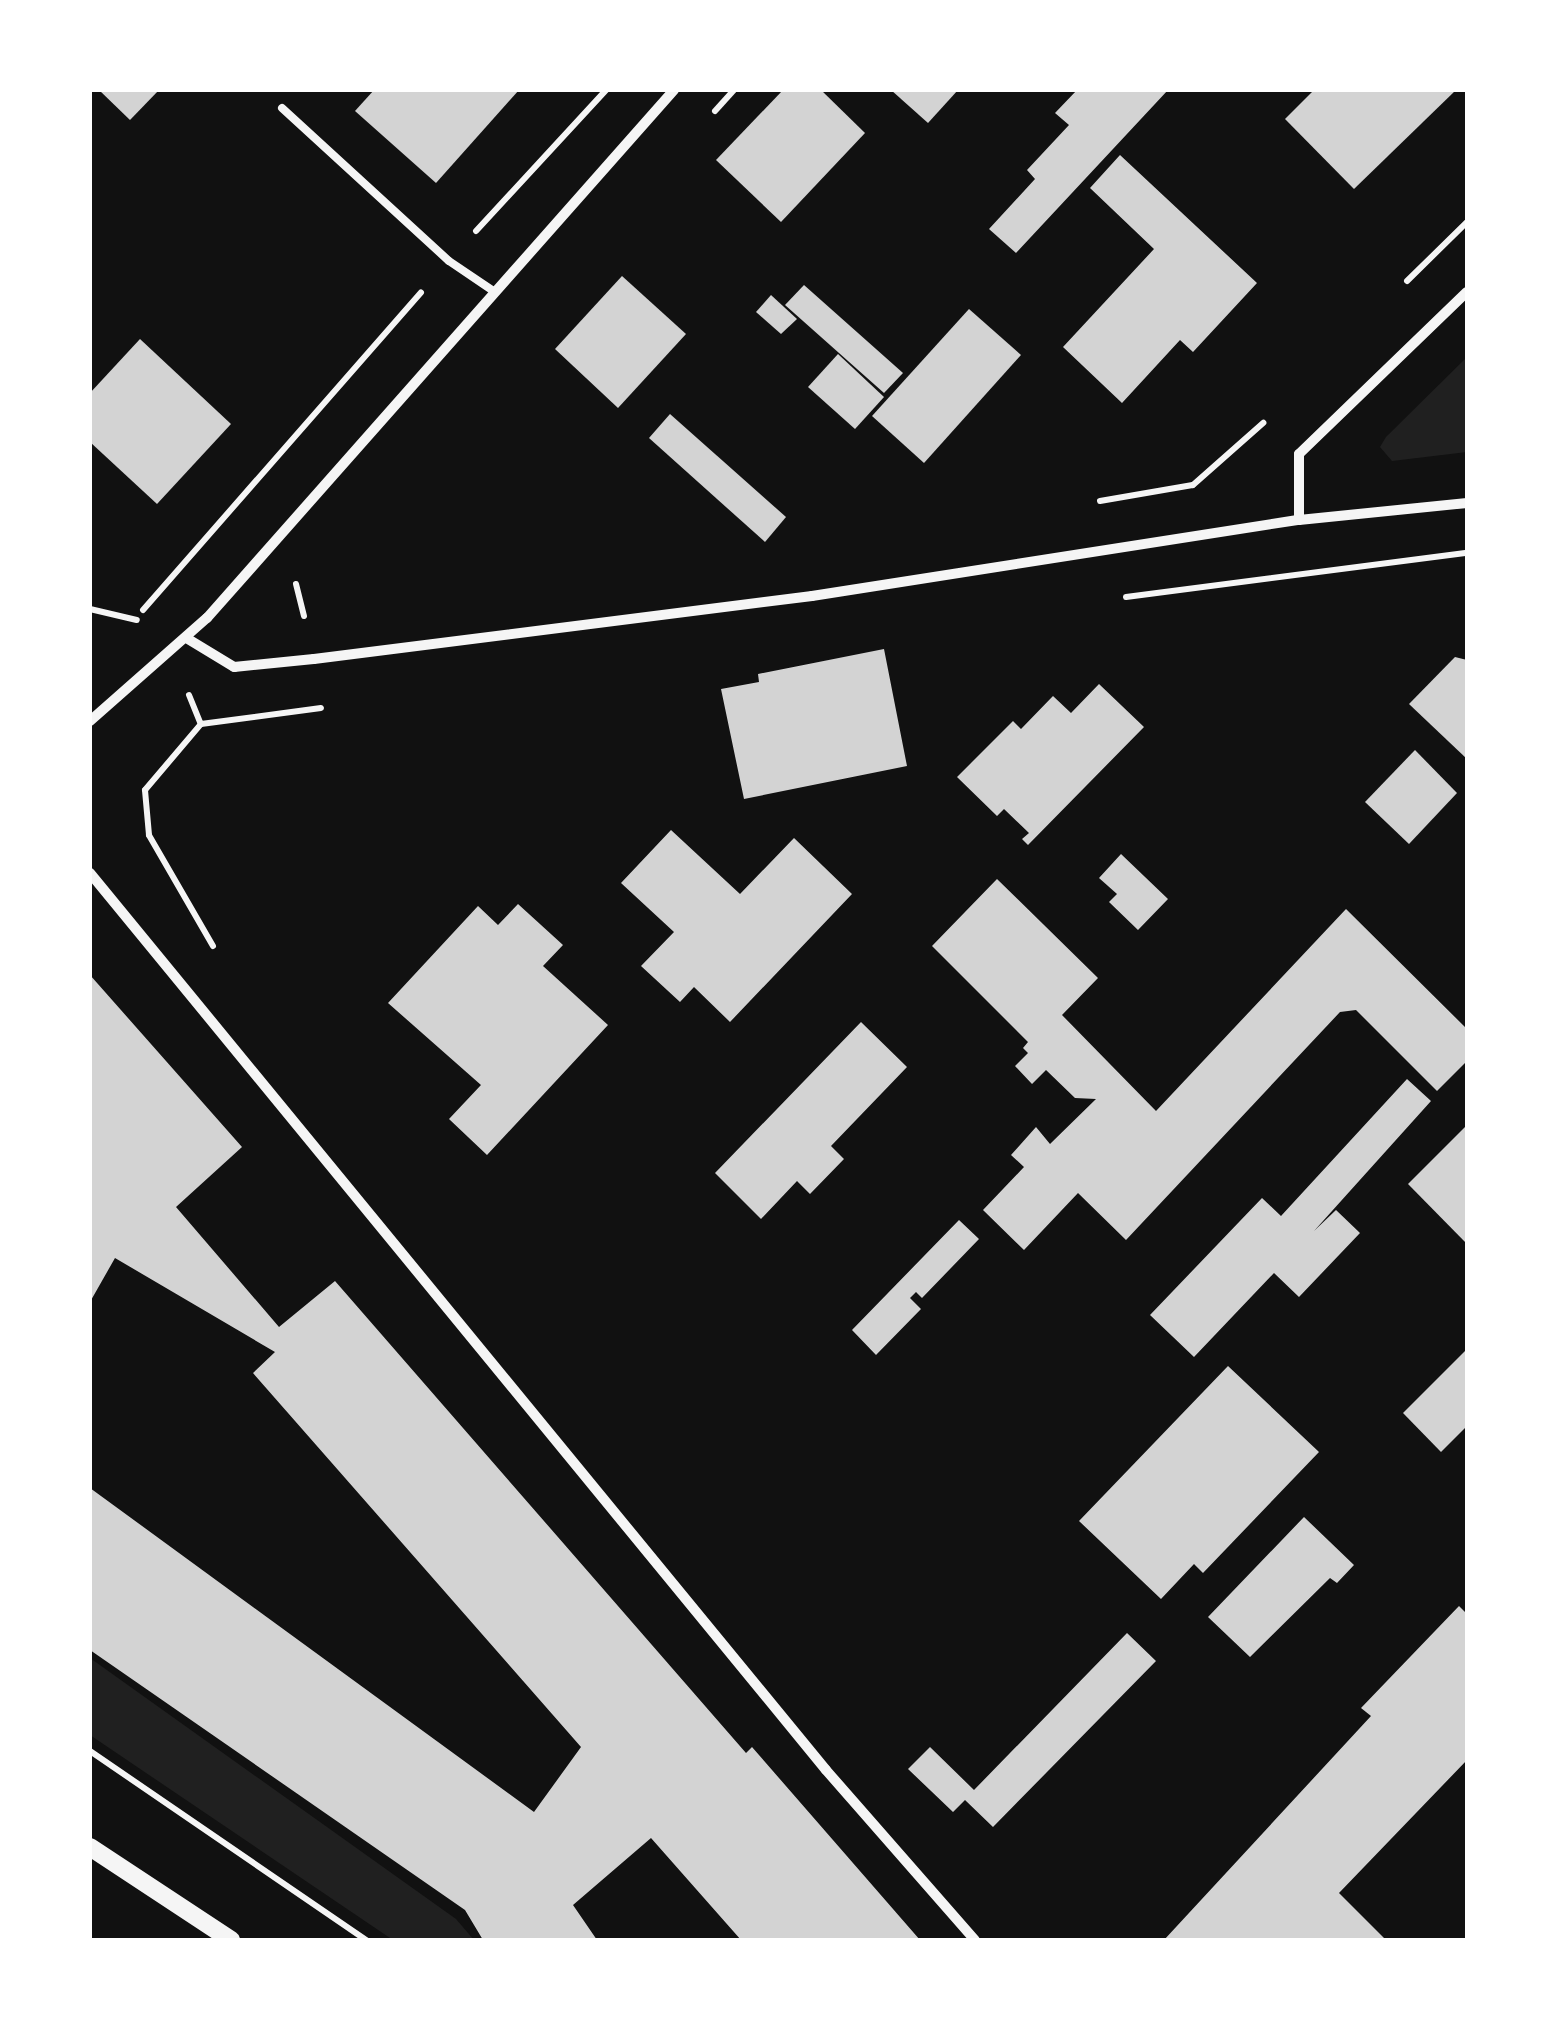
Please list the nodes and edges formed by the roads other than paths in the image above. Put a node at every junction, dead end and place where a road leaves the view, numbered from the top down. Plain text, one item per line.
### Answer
1 (674, 90) edge
2 (282, 108) dead end
3 (492, 290) junction
4 (1467, 292) edge
5 (1467, 503) edge
6 (1299, 520) junction
7 (188, 639) junction
8 (90, 721) edge
9 (90, 874) edge
10 (90, 1846) edge
11 (232, 1940) edge
12 (975, 1940) edge

1 - 3 street
2 - 3 lane
3 - 7 street
4 - 6 street
5 - 6 street
6 - 7 street
7 - 8 street
9 - 12 street
10 - 11 street

